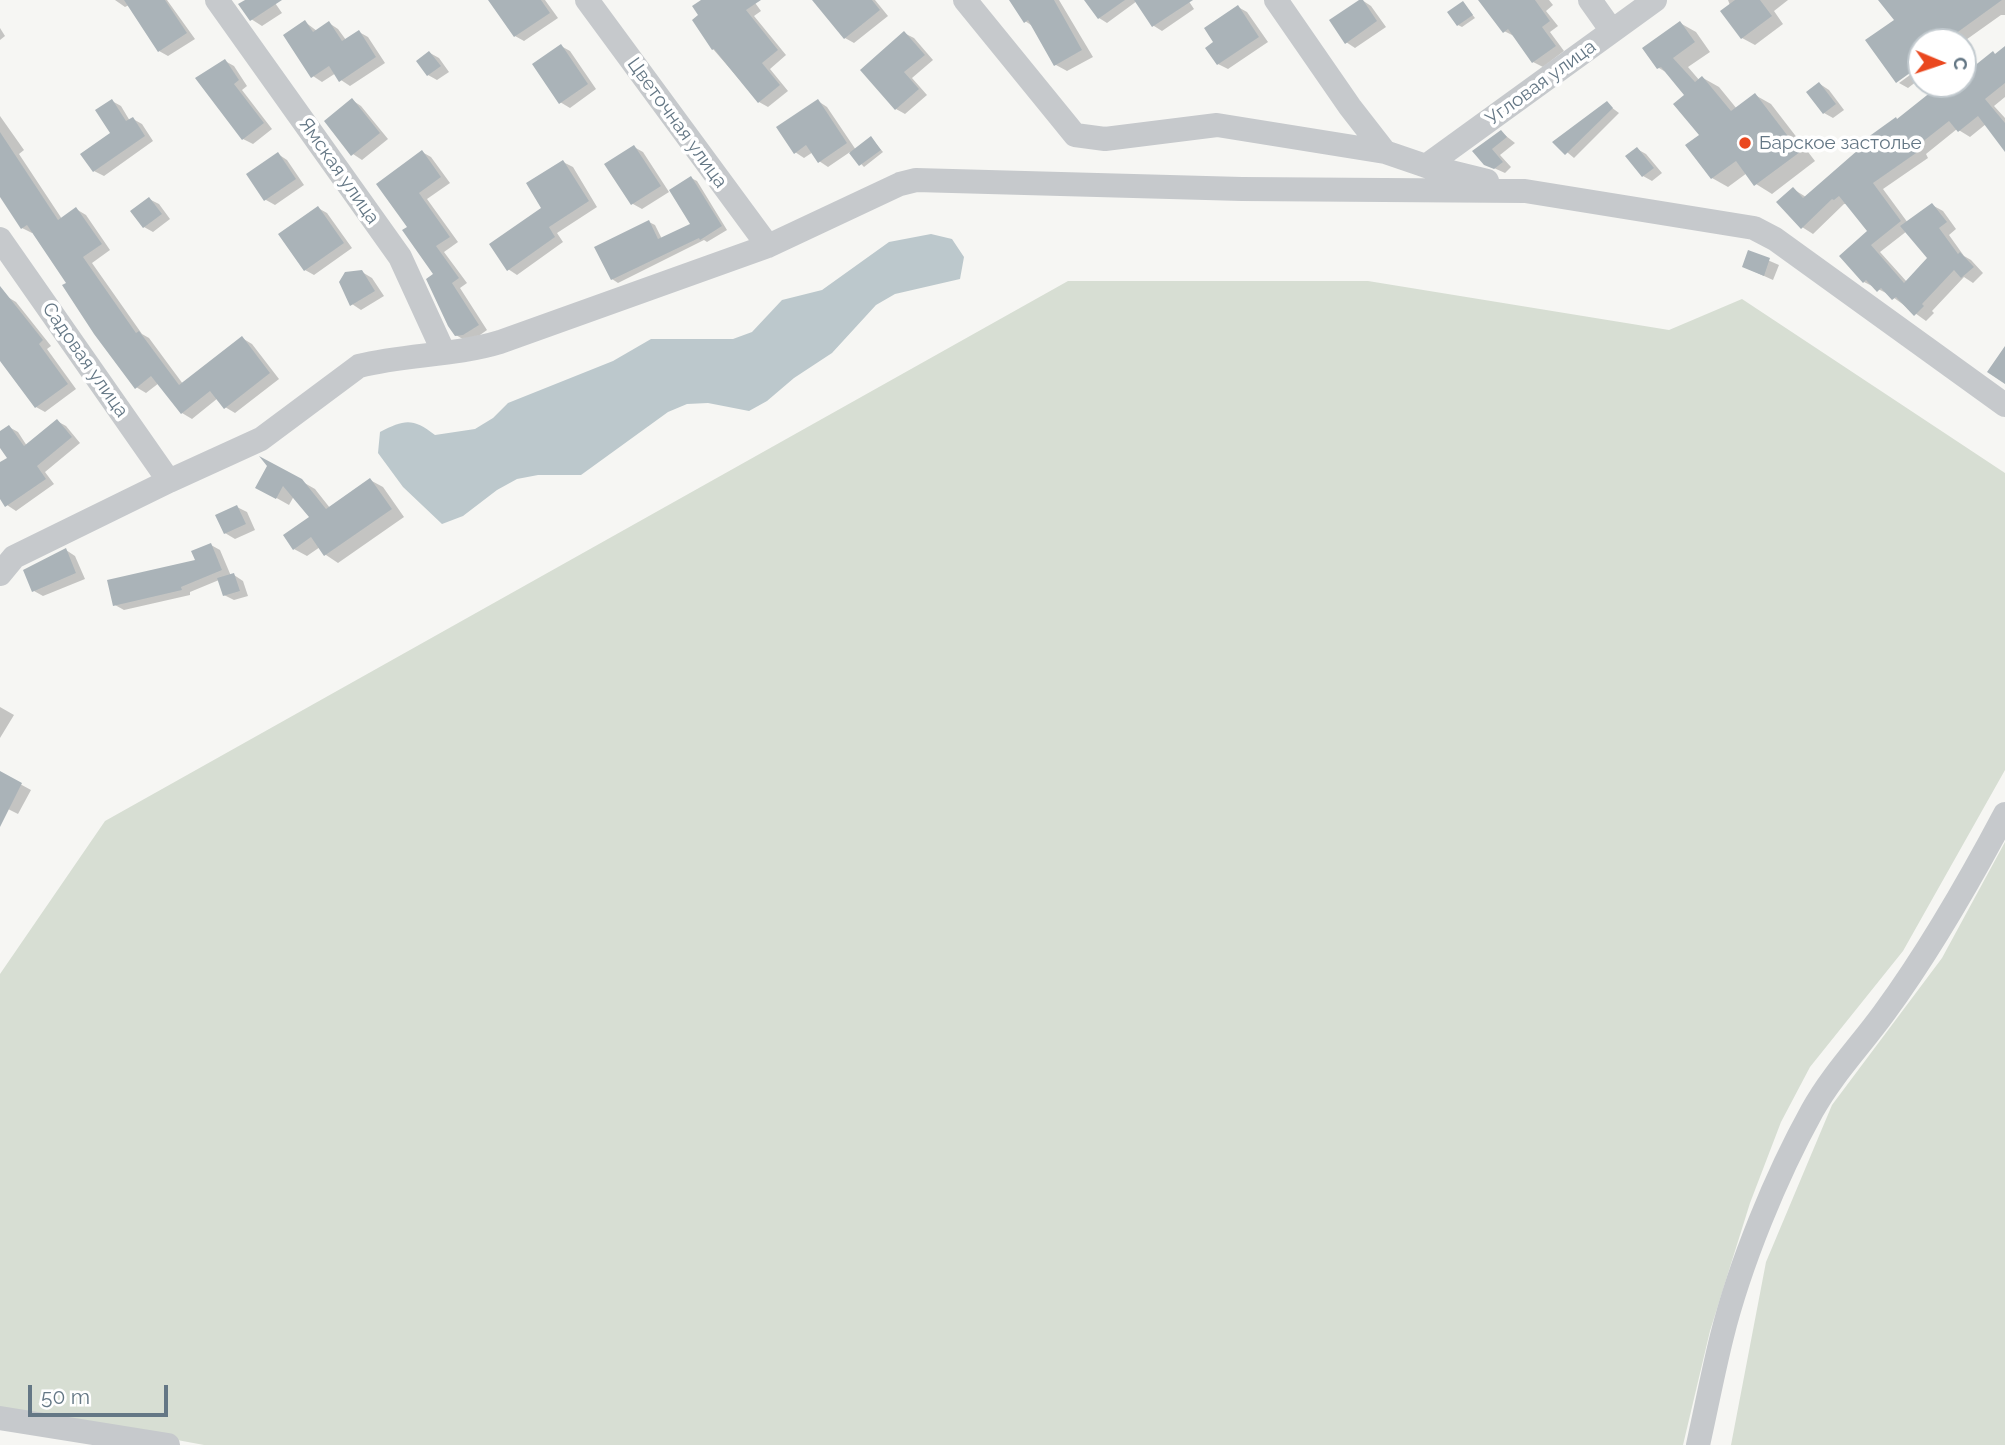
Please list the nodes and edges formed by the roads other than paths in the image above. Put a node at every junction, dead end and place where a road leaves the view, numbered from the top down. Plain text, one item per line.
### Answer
1 (217, 0) edge
2 (587, 0) edge
3 (965, 0) edge
4 (1276, 0) edge
5 (1590, 0) edge
6 (1655, 0) edge
7 (1612, 31) junction
8 (1385, 152) junction
9 (1426, 166) junction
10 (1525, 191) junction
11 (0, 239) edge
12 (768, 246) junction
13 (444, 353) junction
14 (2005, 405) edge
15 (169, 481) junction
16 (0, 574) edge
17 (2005, 814) edge
18 (0, 1418) edge
19 (168, 1445) edge
20 (1698, 1445) edge

1 - 13 street, Ямская улица
2 - 12 street, Цветочная улица
3 - 8 street
4 - 8 street
5 - 7 street
6 - 7 street, Угловая улица
7 - 9 street, Угловая улица
8 - 9 street
9 - 10 street
10 - 12 street
10 - 14 street
11 - 15 street, Садовая улица
12 - 13 street
13 - 15 street
15 - 16 street
17 - 20 street
18 - 19 street

